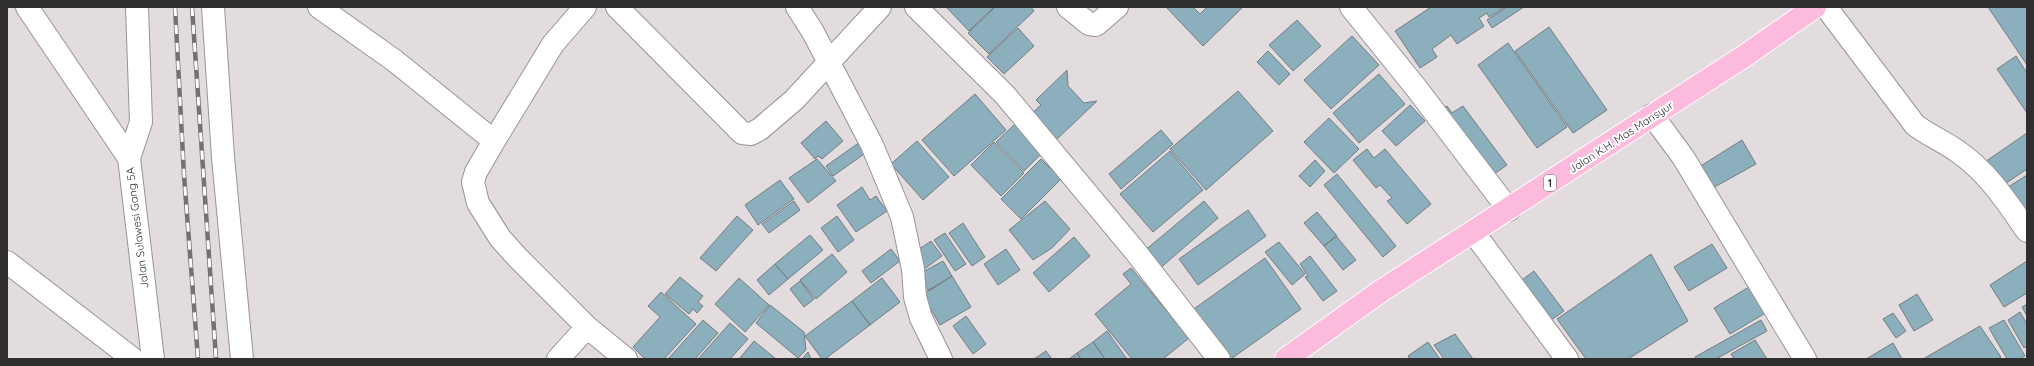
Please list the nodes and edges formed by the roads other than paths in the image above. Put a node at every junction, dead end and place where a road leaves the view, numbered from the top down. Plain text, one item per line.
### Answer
1 (27, 7) edge
2 (137, 7) edge
3 (213, 7) edge
4 (320, 7) edge
5 (585, 7) edge
6 (617, 7) edge
7 (797, 7) edge
8 (880, 7) edge
9 (916, 7) edge
10 (1068, 7) edge
11 (1117, 7) edge
12 (1351, 7) edge
13 (1815, 7) edge
14 (1826, 7) edge
15 (828, 62) junction
16 (1652, 115) junction
17 (494, 141) junction
18 (129, 158) junction
19 (1509, 210) junction
20 (2027, 231) edge
21 (1474, 233) junction
22 (7, 262) edge
23 (587, 327) junction
24 (244, 357) edge
25 (133, 359) edge
26 (153, 359) edge
27 (558, 359) edge
28 (626, 359) edge
29 (942, 359) edge
30 (1219, 359) edge
31 (1286, 359) edge
32 (1567, 359) edge
33 (1805, 359) edge

1 - 18 street, Jalan Sulawesi Gang 5A
2 - 18 street
3 - 24 street
4 - 17 street
5 - 17 street
6 - 15 street
7 - 15 street
8 - 15 street
9 - 30 street
10 - 11 street
12 - 19 street
13 - 16 highway, Jalan K.H. Mas Mansyur / 1
14 - 20 street
15 - 29 street
16 - 19 highway, Jalan K.H. Mas Mansyur / 1
16 - 33 street
17 - 23 street
18 - 26 street, Jalan Sulawesi Gang 5A
19 - 21 highway, Jalan K.H. Mas Mansyur / 1
21 - 31 highway, Jalan K.H. Mas Mansyur / 1
21 - 32 street
22 - 25 street
23 - 27 street
23 - 28 street

